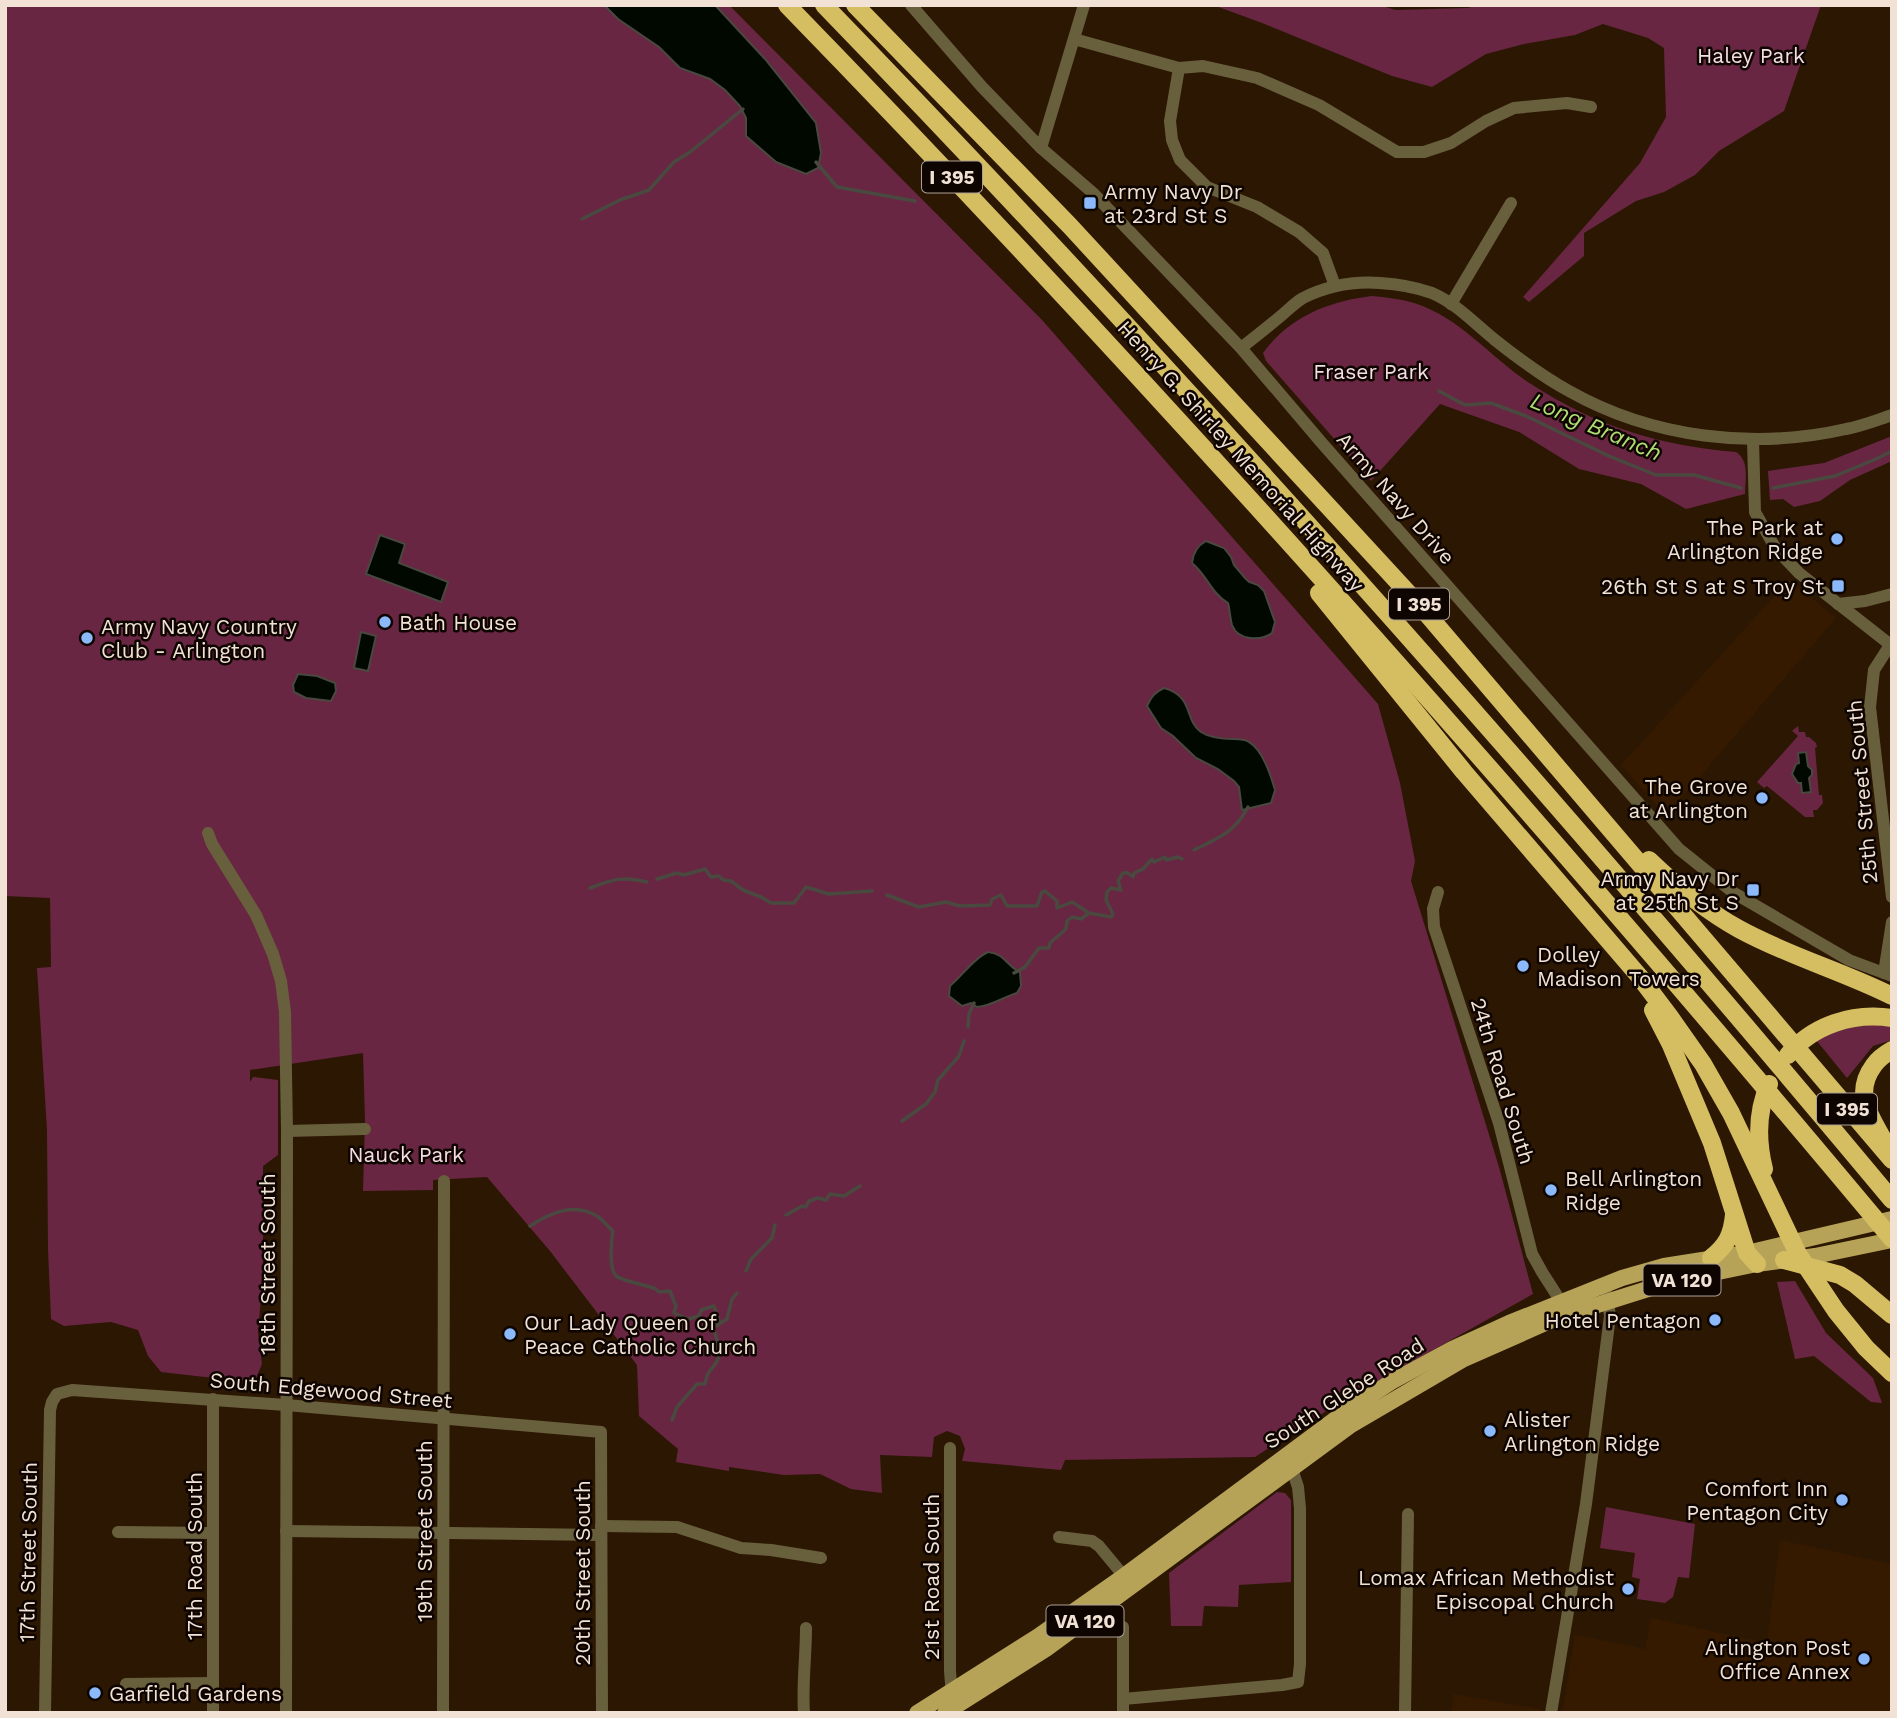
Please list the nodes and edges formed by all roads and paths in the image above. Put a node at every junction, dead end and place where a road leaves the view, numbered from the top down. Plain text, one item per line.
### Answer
1 (788, 5) edge
2 (824, 5) edge
3 (855, 5) edge
4 (911, 5) edge
5 (1084, 5) edge
6 (1074, 39) junction
7 (1179, 68) junction
8 (1591, 107) dead end
9 (1041, 148) junction
10 (1511, 203) dead end
11 (1335, 286) junction
12 (1451, 304) junction
13 (1241, 348) junction
14 (1115, 352) junction
15 (1892, 415) edge
16 (1753, 440) junction
17 (1892, 594) edge
18 (1838, 604) junction
19 (1891, 644) edge
20 (1592, 807) junction
21 (208, 833) dead end
22 (1438, 892) dead end
23 (1892, 897) edge
24 (1591, 921) junction
25 (1892, 922) edge
26 (1888, 974) edge
27 (1892, 996) edge
28 (1892, 1018) edge
29 (1892, 1050) edge
30 (365, 1129) dead end
31 (287, 1131) junction
32 (1892, 1154) edge
33 (1892, 1160) edge
34 (444, 1181) dead end
35 (1887, 1195) edge
36 (1773, 1204) junction
37 (1735, 1212) junction
38 (1892, 1219) edge
39 (1892, 1239) edge
40 (1780, 1253) junction
41 (1711, 1258) junction
42 (1752, 1259) junction
43 (1820, 1264) junction
44 (1606, 1293) junction
45 (1565, 1308) junction
46 (1892, 1315) edge
47 (1892, 1373) edge
48 (57, 1394) joint
49 (214, 1399) junction
50 (286, 1405) junction
51 (443, 1418) junction
52 (601, 1432) joint
53 (950, 1448) dead end
54 (1290, 1461) junction
55 (1408, 1514) dead end
56 (601, 1530) junction
57 (286, 1531) junction
58 (117, 1532) dead end
59 (212, 1533) junction
60 (443, 1533) junction
61 (1059, 1537) dead end
62 (821, 1558) dead end
63 (1128, 1582) junction
64 (1123, 1627) dead end
65 (806, 1628) dead end
66 (213, 1683) junction
67 (126, 1684) dead end
68 (1123, 1699) junction
69 (951, 1704) edge
70 (45, 1713) edge
71 (212, 1713) edge
72 (286, 1713) edge
73 (443, 1713) edge
74 (602, 1713) edge
75 (804, 1713) edge
76 (917, 1713) edge
77 (1123, 1713) edge
78 (1405, 1713) edge
79 (1551, 1713) edge

1 - 14 highway, Henry G. Shirley Memorial Highway / I 395
2 - 35 highway
3 - 20 highway, Henry G. Shirley Memorial Highway / I 395
4 - 9 street, Army Navy Drive
5 - 6 street
6 - 7 street
6 - 9 street
7 - 8 street
7 - 11 street
9 - 13 street, Army Navy Drive
10 - 12 street
11 - 12 street
11 - 13 street
12 - 16 street
13 - 26 street, Army Navy Drive
14 - 24 highway
14 - 39 highway, Henry G. Shirley Memorial Highway / I 395
15 - 16 street
16 - 18 street
17 - 18 street
18 - 19 street
19 - 23 street, 25th Street South
20 - 27 highway
20 - 33 highway, Henry G. Shirley Memorial Highway / I 395
21 - 31 street, 18th Street South
22 - 45 street, 24th Road South
24 - 36 highway
24 - 37 highway
25 - 26 street
28 - 36 highway
29 - 32 highway
30 - 31 street
31 - 50 street, 18th Street South
34 - 51 street, 19th Street South
36 - 47 highway
37 - 41 highway
37 - 42 highway
38 - 40 main road, South Glebe Road / VA 120
39 - 43 main road
40 - 42 main road, South Glebe Road / VA 120
40 - 43 highway
41 - 42 main road, South Glebe Road / VA 120
41 - 44 main road, South Glebe Road / VA 120
42 - 44 main road, South Glebe Road / VA 120
43 - 46 highway
44 - 45 main road, South Glebe Road / VA 120
44 - 79 street
45 - 54 main road, South Glebe Road / VA 120
48 - 49 street, South Edgewood Street
48 - 70 street, 17th Street South
49 - 50 street, South Edgewood Street
49 - 59 street, 17th Road South
50 - 51 street, South Edgewood Street
50 - 57 street, 18th Street South
51 - 52 street, South Edgewood Street
51 - 60 street, 19th Street South
52 - 56 street, 20th Street South
53 - 69 street, 21st Road South
54 - 63 main road, South Glebe Road / VA 120
54 - 68 street
55 - 78 street
56 - 60 street
56 - 62 street
56 - 74 street, 20th Street South
57 - 60 street
57 - 72 street, 18th Street South
58 - 59 street
59 - 66 street, 17th Road South
60 - 73 street, 19th Street South
61 - 63 street
63 - 69 main road, South Glebe Road / VA 120
64 - 68 street
65 - 75 street
66 - 67 street
66 - 71 street, 17th Road South
68 - 77 street
69 - 76 main road, South Glebe Road / VA 120

